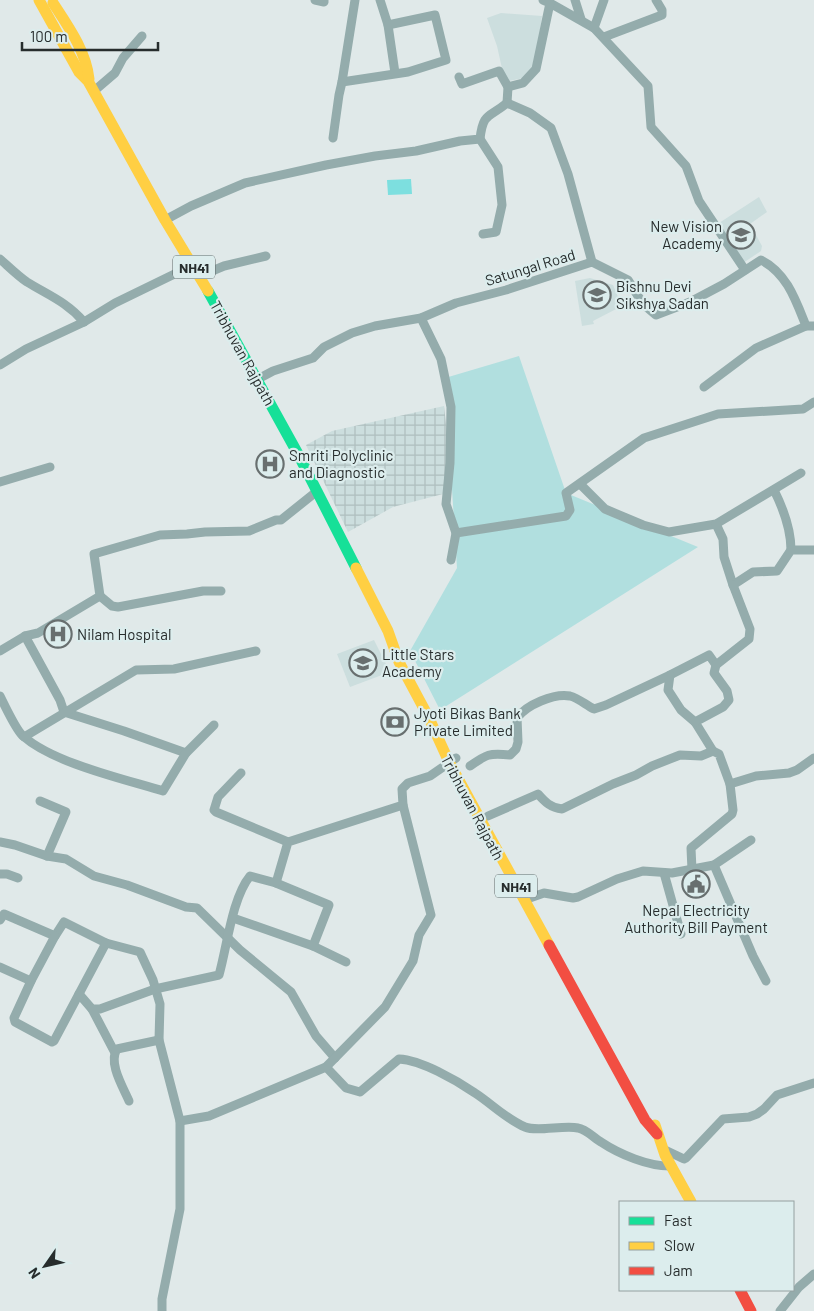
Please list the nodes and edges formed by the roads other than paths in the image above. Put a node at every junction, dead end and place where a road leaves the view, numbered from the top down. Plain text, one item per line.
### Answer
1 (39, 0) edge
2 (52, 0) edge
3 (315, 0) edge
4 (324, 0) edge
5 (355, 0) edge
6 (380, 0) edge
7 (575, 0) edge
8 (604, 0) edge
9 (656, 0) edge
10 (547, 2) edge
11 (581, 19) junction
12 (388, 25) junction
13 (594, 28) junction
14 (142, 36) dead end
15 (604, 37) junction
16 (395, 73) junction
17 (459, 77) dead end
18 (342, 82) junction
19 (91, 86) junction
20 (508, 87) junction
21 (508, 104) junction
22 (333, 138) dead end
23 (480, 139) junction
24 (165, 220) junction
25 (483, 234) dead end
26 (266, 256) dead end
27 (0, 260) edge
28 (592, 262) junction
29 (193, 265) junction
30 (745, 270) junction
31 (200, 276) junction
32 (422, 318) junction
33 (84, 322) junction
34 (810, 326) edge
35 (0, 365) edge
36 (258, 379) junction
37 (704, 388) dead end
38 (814, 402) edge
39 (50, 467) dead end
40 (801, 473) dead end
41 (0, 482) edge
42 (580, 484) junction
43 (774, 490) junction
44 (316, 492) junction
45 (716, 524) junction
46 (456, 533) junction
47 (791, 550) junction
48 (814, 550) edge
49 (451, 560) dead end
50 (733, 585) junction
51 (222, 590) dead end
52 (100, 596) junction
53 (25, 636) junction
54 (0, 651) edge
55 (256, 651) dead end
56 (716, 666) junction
57 (670, 675) junction
58 (0, 696) edge
59 (64, 712) junction
60 (695, 722) junction
61 (214, 725) dead end
62 (24, 737) junction
63 (713, 752) junction
64 (186, 753) junction
65 (814, 758) edge
66 (452, 760) junction
67 (470, 766) dead end
68 (240, 773) dead end
69 (730, 784) junction
70 (40, 801) dead end
71 (403, 805) junction
72 (488, 816) junction
73 (751, 840) dead end
74 (0, 842) edge
75 (288, 842) junction
76 (48, 856) junction
77 (714, 865) junction
78 (692, 870) junction
79 (664, 873) junction
80 (0, 874) edge
81 (18, 878) dead end
82 (276, 883) junction
83 (528, 898) junction
84 (233, 918) junction
85 (0, 920) edge
86 (681, 934) dead end
87 (55, 936) junction
88 (228, 938) junction
89 (106, 943) junction
90 (313, 946) junction
91 (346, 962) dead end
92 (0, 967) edge
93 (31, 981) junction
94 (766, 981) dead end
95 (155, 989) junction
96 (79, 994) junction
97 (92, 1010) junction
98 (159, 1040) junction
99 (114, 1052) junction
100 (335, 1058) junction
101 (326, 1067) junction
102 (814, 1083) edge
103 (129, 1101) dead end
104 (180, 1121) junction
105 (665, 1150) junction
106 (672, 1166) junction
107 (690, 1201) edge
108 (814, 1274) edge
109 (741, 1291) edge
110 (162, 1311) edge
111 (751, 1311) edge
112 (780, 1311) edge

1 - 19 highway, Tribhuvan Rajpath / NH41
2 - 19 highway, Tribhuvan Rajpath / NH41
3 - 4 street
5 - 18 street
6 - 12 street
7 - 11 street
8 - 13 street
9 - 15 street
10 - 11 street
10 - 20 street
11 - 13 street
12 - 16 street
12 - 16 street
13 - 15 street
14 - 19 street
15 - 30 street
16 - 18 street
17 - 20 street
18 - 22 street
19 - 24 highway, Tribhuvan Rajpath / NH41
20 - 21 street
21 - 23 street
21 - 28 street
23 - 24 street
23 - 25 street
24 - 29 highway, Tribhuvan Rajpath / NH41
26 - 31 street
27 - 33 street
28 - 30 street, Satungal Road
28 - 32 street, Satungal Road
29 - 31 highway, Tribhuvan Rajpath / NH41
29 - 33 street
30 - 34 street, Satungal Road
31 - 36 highway, Tribhuvan Rajpath / NH41
32 - 36 street, Satungal Road
32 - 46 street
33 - 35 street
34 - 37 street
36 - 44 highway, Tribhuvan Rajpath / NH41
38 - 42 street
39 - 41 street
40 - 43 street
42 - 45 street
42 - 46 street
43 - 45 street
43 - 47 street
44 - 52 street
44 - 66 highway, Tribhuvan Rajpath / NH41
45 - 50 street
46 - 49 street
47 - 48 street
47 - 50 street
50 - 56 street
51 - 52 street
52 - 53 street
53 - 54 street
53 - 59 street
55 - 59 street
56 - 57 street
56 - 60 street
57 - 60 street
57 - 67 street
58 - 62 street
59 - 62 street
59 - 64 street
60 - 63 street
61 - 64 street
62 - 64 street
63 - 69 street
63 - 72 street
65 - 69 street
66 - 71 street
66 - 72 highway, Tribhuvan Rajpath / NH41
66 - 83 highway, Tribhuvan Rajpath / NH41
68 - 75 street
69 - 78 street
70 - 76 street
71 - 75 street
71 - 100 street
72 - 83 highway, Tribhuvan Rajpath / NH41
73 - 77 street
74 - 76 street
75 - 82 street
76 - 88 street
77 - 78 street
77 - 94 street
78 - 79 street
79 - 83 street
79 - 86 street
80 - 81 street
82 - 84 street
82 - 90 street
83 - 105 highway, Tribhuvan Rajpath / NH41
84 - 88 street
84 - 90 street
85 - 87 street
87 - 89 street
87 - 93 street
88 - 95 street
88 - 100 street
89 - 95 street
89 - 96 street
90 - 91 street
92 - 93 street
93 - 96 street
95 - 97 street
95 - 98 street
96 - 97 street
97 - 99 street
98 - 99 street
98 - 104 street
99 - 103 street
100 - 101 street
101 - 104 street
101 - 106 street
102 - 105 street
104 - 110 street
105 - 106 highway, Tribhuvan Rajpath / NH41
106 - 107 highway, Tribhuvan Rajpath / NH41
108 - 112 street
109 - 111 highway

